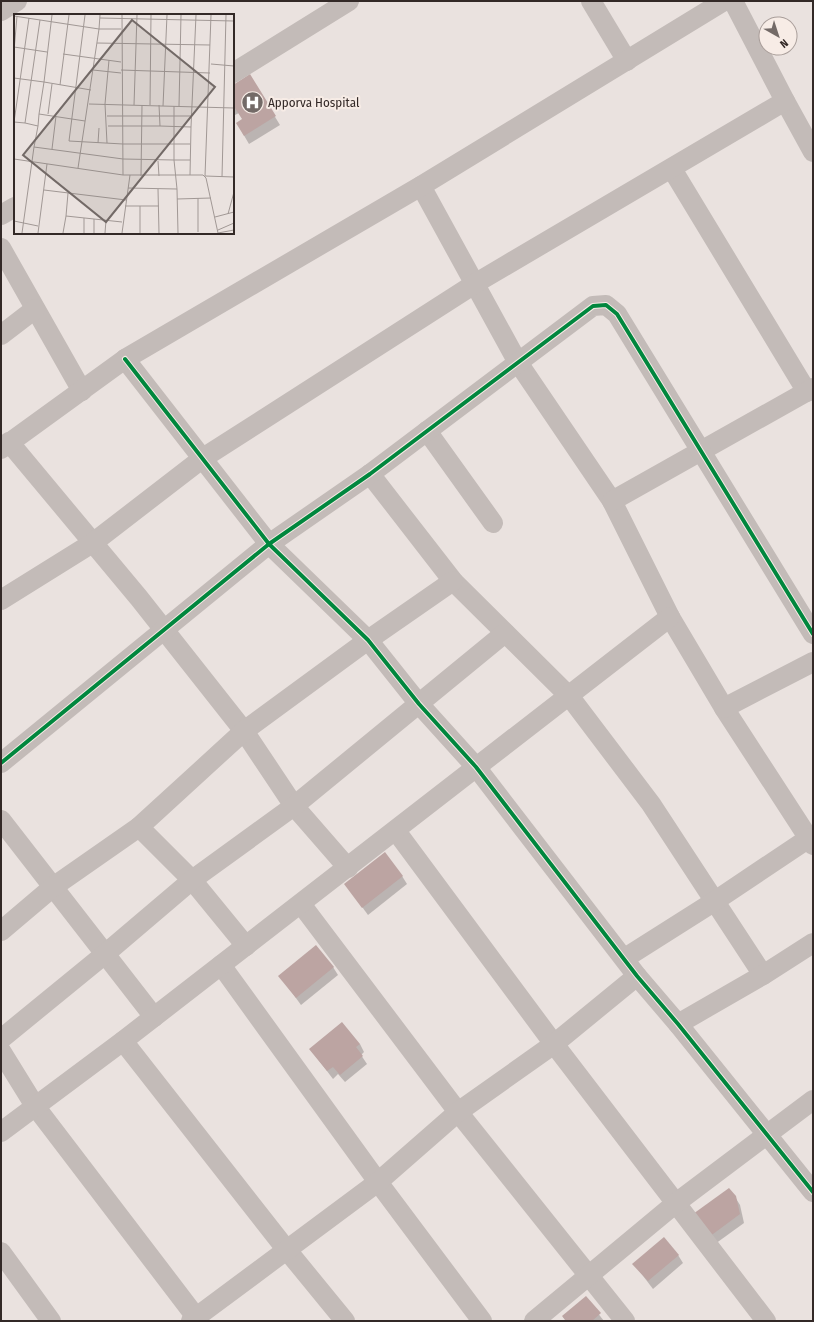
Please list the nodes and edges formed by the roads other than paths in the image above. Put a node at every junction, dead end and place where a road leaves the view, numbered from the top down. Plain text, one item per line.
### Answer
1 (350, 1) edge
2 (591, 1) edge
3 (724, 1) edge
4 (733, 1) edge
5 (627, 61) junction
6 (234, 72) edge
7 (785, 101) junction
8 (813, 152) edge
9 (672, 169) junction
10 (421, 186) junction
11 (14, 208) edge
12 (1, 215) edge
13 (1, 248) edge
14 (476, 283) junction
15 (35, 309) junction
16 (1, 335) edge
17 (124, 359) junction
18 (517, 361) junction
19 (810, 390) edge
20 (82, 391) junction
21 (427, 431) junction
22 (5, 445) edge
23 (699, 451) junction
24 (203, 458) junction
25 (370, 474) junction
26 (612, 501) junction
27 (493, 523) dead end
28 (94, 542) junction
29 (268, 544) junction
30 (452, 581) junction
31 (1, 600) edge
32 (670, 618) junction
33 (164, 631) junction
34 (505, 633) junction
35 (813, 634) edge
36 (368, 640) junction
37 (813, 662) edge
38 (570, 697) junction
39 (419, 704) junction
40 (724, 708) junction
41 (244, 731) junction
42 (1, 764) edge
43 (476, 767) junction
44 (294, 806) junction
45 (1, 820) edge
46 (139, 827) junction
47 (396, 831) junction
48 (811, 841) edge
49 (348, 868) junction
50 (192, 880) junction
51 (53, 887) junction
52 (715, 901) junction
53 (301, 904) junction
54 (1, 931) edge
55 (813, 943) edge
56 (246, 946) junction
57 (105, 954) junction
58 (625, 958) junction
59 (221, 965) junction
60 (763, 975) junction
61 (637, 976) junction
62 (154, 1017) junction
63 (678, 1024) junction
64 (1, 1039) edge
65 (123, 1041) junction
66 (554, 1044) junction
67 (1, 1051) edge
68 (813, 1100) edge
69 (35, 1106) junction
70 (458, 1112) junction
71 (1, 1132) edge
72 (767, 1134) junction
73 (378, 1182) junction
74 (813, 1192) edge
75 (676, 1202) junction
76 (286, 1249) junction
77 (1, 1252) edge
78 (588, 1274) junction
79 (195, 1320) edge
80 (51, 1321) edge
81 (345, 1321) edge
82 (482, 1321) edge
83 (534, 1321) edge
84 (625, 1321) edge
85 (766, 1321) edge

1 - 6 street
2 - 5 street
3 - 5 street
4 - 7 street
5 - 10 street
7 - 8 street
7 - 9 street
9 - 14 street
9 - 19 street
10 - 14 street
10 - 17 street
11 - 12 street
13 - 15 street
14 - 18 street
14 - 24 street
15 - 16 street
15 - 20 street
17 - 20 street
17 - 24 street
18 - 21 street
18 - 23 street
18 - 26 street
19 - 23 street
20 - 22 street
21 - 25 street
21 - 27 street
22 - 28 street
23 - 26 street
23 - 35 street
24 - 28 street
24 - 29 street
25 - 29 street
25 - 30 street
26 - 32 street
28 - 31 street
28 - 33 street
29 - 33 street
29 - 36 street
30 - 34 street
30 - 36 street
32 - 38 street
32 - 40 street
33 - 41 street
33 - 42 street
34 - 38 street
34 - 39 street
36 - 39 street
36 - 41 street
37 - 40 street
38 - 43 street
38 - 52 street
39 - 43 street
39 - 44 street
40 - 48 street
41 - 44 street
41 - 46 street
43 - 47 street
43 - 58 street
44 - 49 street
44 - 50 street
45 - 51 street
46 - 50 street
46 - 51 street
47 - 49 street
47 - 66 street
48 - 52 street
49 - 53 street
50 - 56 street
50 - 57 street
51 - 54 street
51 - 57 street
52 - 58 street
52 - 60 street
53 - 56 street
53 - 70 street
55 - 60 street
56 - 59 street
57 - 62 street
57 - 64 street
58 - 61 street
59 - 62 street
59 - 73 street
60 - 63 street
61 - 63 street
61 - 66 street
62 - 65 street
63 - 72 street
65 - 69 street
65 - 76 street
66 - 70 street
66 - 75 street
67 - 69 street
68 - 72 street
69 - 71 street
69 - 79 street
70 - 73 street
70 - 78 street
72 - 74 street
72 - 75 street
73 - 76 street
73 - 82 street
75 - 78 street
75 - 85 street
76 - 79 street
76 - 81 street
77 - 80 street
78 - 83 street
78 - 84 street

